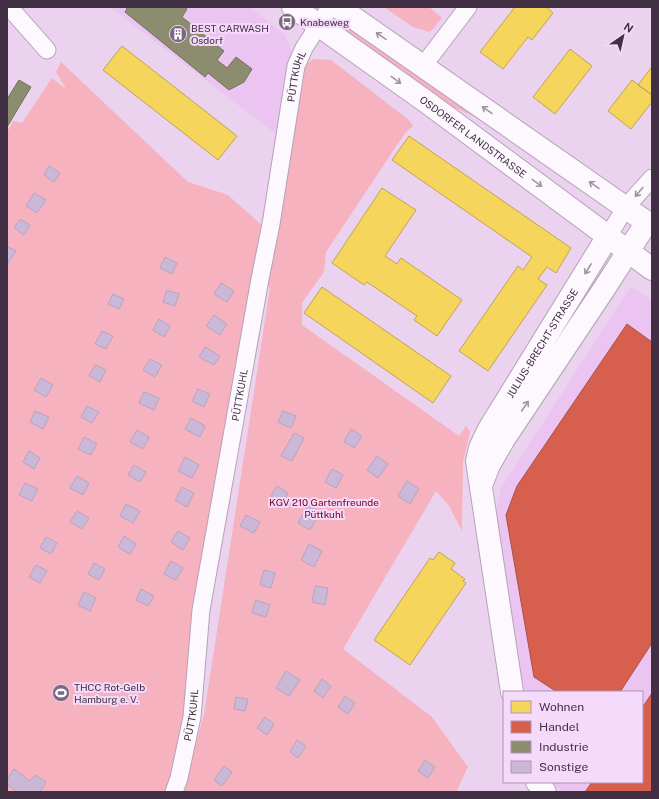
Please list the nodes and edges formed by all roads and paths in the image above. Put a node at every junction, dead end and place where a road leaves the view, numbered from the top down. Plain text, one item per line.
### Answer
1 (9, 7) edge
2 (293, 7) edge
3 (338, 7) edge
4 (468, 7) edge
5 (324, 16) edge
6 (47, 50) dead end
7 (423, 66) junction
8 (652, 178) edge
9 (626, 207) junction
10 (650, 221) edge
11 (608, 236) junction
12 (628, 251) junction
13 (652, 269) edge
14 (480, 486) junction
15 (512, 691) edge
16 (539, 783) edge
17 (174, 792) edge
18 (545, 792) edge

1 - 6 street
2 - 5 main road, OSDORFER LANDSTRASSE
7 -> 3 main road
4 - 7 street
5 -> 11 main road, OSDORFER LANDSTRASSE
5 - 17 street, PÜTTKUHL
9 -> 7 main road
8 -> 9 street, JULIUS-BRECHT-STRASSE
9 - 10 main road
9 - 11 street, JULIUS-BRECHT-STRASSE
10 - 12 main road, JULIUS-BRECHT-STRASSE
11 - 12 main road, OSDORFER LANDSTRASSE
11 -> 14 main road, JULIUS-BRECHT-STRASSE
12 - 13 main road, OSDORFER LANDSTRASSE
14 -> 12 main road, JULIUS-BRECHT-STRASSE
14 - 15 main road, JULIUS-BRECHT-STRASSE
16 - 18 main road

